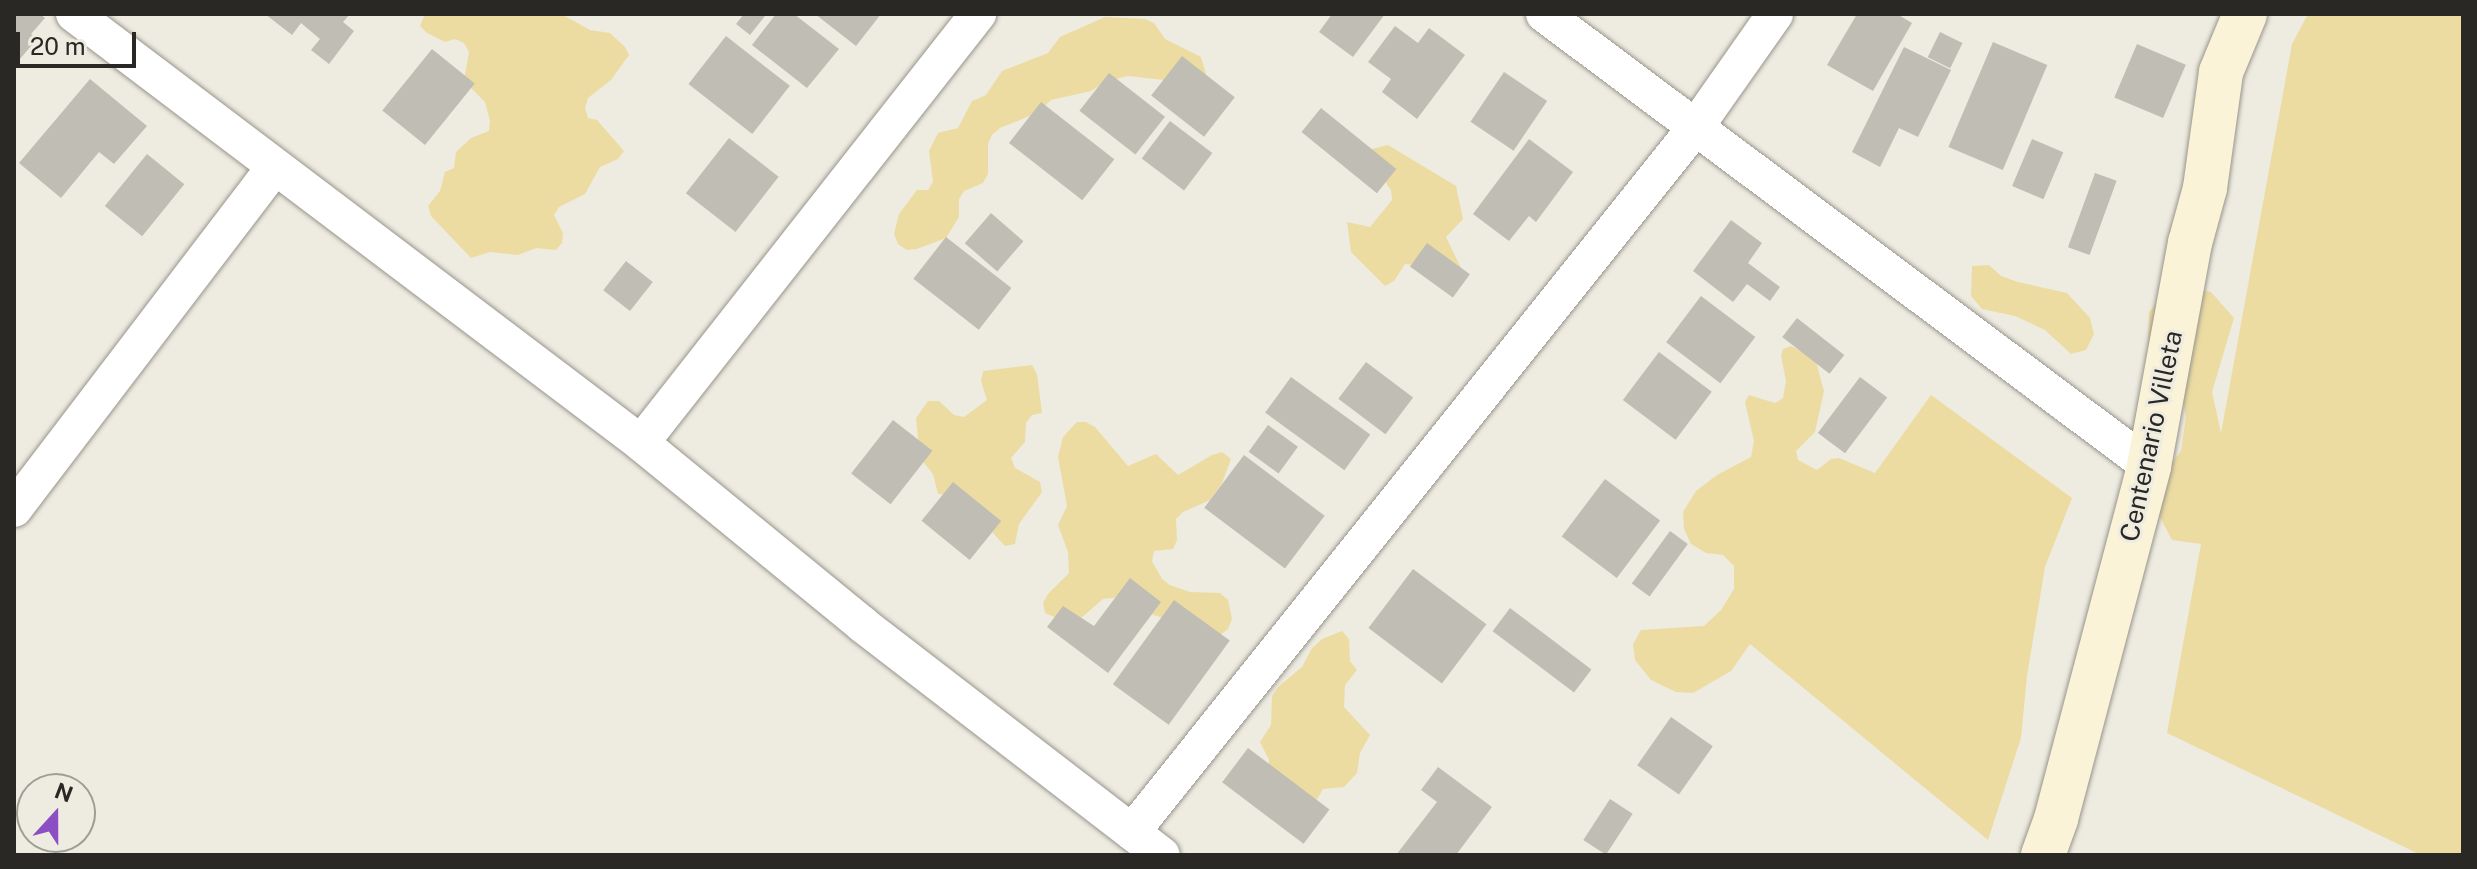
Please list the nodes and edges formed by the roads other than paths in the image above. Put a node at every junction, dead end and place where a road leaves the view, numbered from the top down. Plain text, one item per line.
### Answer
1 (74, 14) edge
2 (978, 14) edge
3 (1544, 14) edge
4 (1775, 14) edge
5 (2245, 14) edge
6 (1695, 128) junction
7 (274, 168) junction
8 (641, 443) junction
9 (2149, 466) junction
10 (14, 509) edge
11 (1132, 832) junction
12 (1162, 855) edge
13 (2043, 855) edge

1 - 7 street
2 - 8 street
3 - 6 street
4 - 6 street
5 - 9 main road, Centenario Villeta
6 - 9 street
6 - 11 street
7 - 8 street
7 - 10 street
8 - 11 street
9 - 13 main road, Centenario Villeta
11 - 12 street

